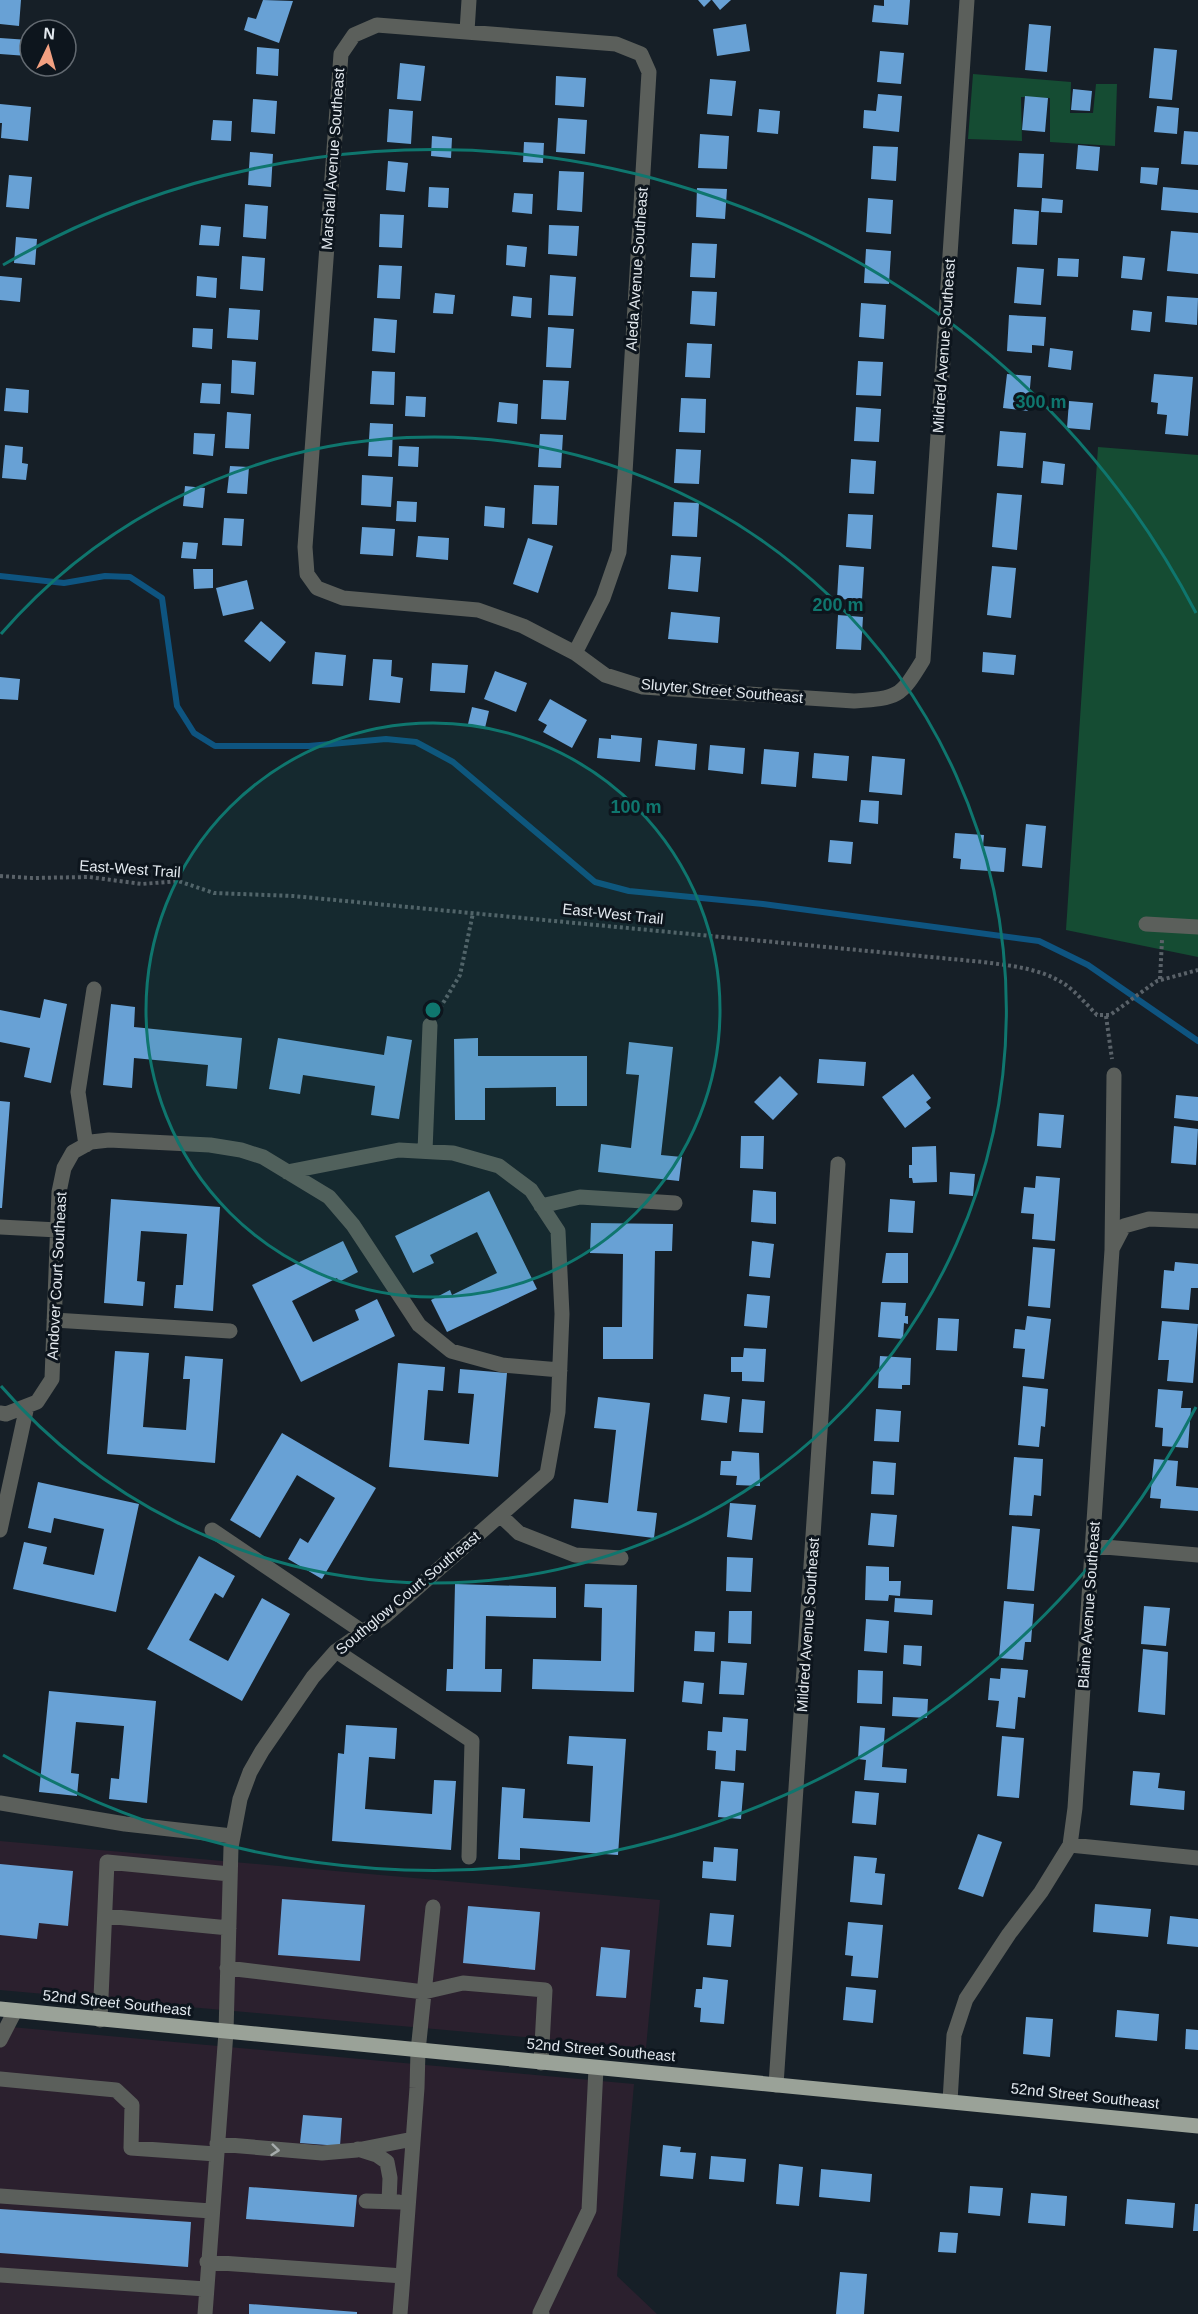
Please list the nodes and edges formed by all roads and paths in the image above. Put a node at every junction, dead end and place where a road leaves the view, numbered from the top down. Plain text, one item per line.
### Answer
1 (469, 0) edge
2 (967, 0) edge
3 (467, 31) junction
4 (316, 396) joint
5 (575, 653) junction
6 (906, 687) joint
7 (0, 876) edge
8 (473, 913) junction
9 (1146, 924) dead end
10 (1162, 924) junction
11 (1198, 927) edge
12 (1198, 970) edge
13 (1159, 980) junction
14 (93, 989) dead end
15 (1106, 1016) junction
16 (430, 1025) joint
17 (1114, 1075) joint
18 (86, 1144) junction
19 (425, 1151) junction
20 (838, 1164) dead end
21 (288, 1172) junction
22 (675, 1203) dead end
23 (541, 1206) junction
24 (1198, 1221) edge
25 (0, 1227) edge
26 (58, 1230) junction
27 (1112, 1250) junction
28 (54, 1320) junction
29 (230, 1331) dead end
30 (560, 1370) junction
31 (27, 1406) junction
32 (0, 1413) edge
33 (501, 1516) junction
34 (0, 1530) edge
35 (212, 1530) dead end
36 (1093, 1546) junction
37 (1198, 1555) edge
38 (621, 1558) dead end
39 (363, 1632) junction
40 (336, 1651) junction
41 (0, 1803) edge
42 (232, 1836) junction
43 (1070, 1845) junction
44 (469, 1857) dead end
45 (1198, 1858) edge
46 (230, 1874) junction
47 (433, 1907) dead end
48 (105, 1916) junction
49 (229, 1928) junction
50 (228, 1968) junction
51 (424, 1992) junction
52 (7, 2010) edge
53 (100, 2020) junction
54 (226, 2032) junction
55 (0, 2040) edge
56 (418, 2051) junction
57 (540, 2063) junction
58 (596, 2068) junction
59 (0, 2079) edge
60 (776, 2085) junction
61 (950, 2101) junction
62 (1198, 2126) edge
63 (413, 2139) junction
64 (216, 2149) junction
65 (358, 2149) junction
66 (0, 2196) edge
67 (366, 2201) dead end
68 (389, 2202) junction
69 (409, 2202) junction
70 (212, 2211) junction
71 (207, 2262) junction
72 (0, 2275) edge
73 (403, 2276) junction
74 (206, 2289) junction
75 (205, 2314) edge
76 (400, 2314) edge
77 (542, 2314) edge

1 - 3 street
2 - 6 street, Mildred Avenue Southeast
3 - 4 street, Marshall Avenue Southeast
3 - 5 street, Aleda Avenue Southeast
4 - 5 street, Sluyter Street Southeast
5 - 6 street, Sluyter Street Southeast
7 - 8 path, East-West Trail
8 - 15 path, East-West Trail
8 - 16 path
9 - 10 street
10 - 11 street
10 - 13 path
12 - 13 path
13 - 15 path
14 - 18 street
15 - 17 path
16 - 19 street
17 - 27 street, Blaine Avenue Southeast
18 - 21 street
18 - 26 street, Andover Court Southeast
19 - 21 street, Southglow Court Southeast
19 - 23 street, Southglow Court Southeast
20 - 60 street, Mildred Avenue Southeast
21 - 30 street
22 - 23 street
23 - 30 street, Southglow Court Southeast
24 - 27 street
25 - 26 street
26 - 28 street, Andover Court Southeast
27 - 36 street, Blaine Avenue Southeast
28 - 29 street
28 - 31 street, Andover Court Southeast
30 - 33 street, Southglow Court Southeast
31 - 32 street, Andover Court Southeast
31 - 34 street
33 - 38 street
33 - 39 street, Southglow Court Southeast
35 - 39 street
36 - 37 street
36 - 43 street, Blaine Avenue Southeast
39 - 40 street, Southglow Court Southeast
40 - 42 street, Southglow Court Southeast
40 - 44 street
41 - 42 street
42 - 46 street, Southglow Court Southeast
43 - 45 street
43 - 61 street, Blaine Avenue Southeast
46 - 48 street
46 - 49 street, Southglow Court Southeast
47 - 51 street
48 - 49 street
48 - 53 street
49 - 50 street, Southglow Court Southeast
50 - 51 street
50 - 54 street, Southglow Court Southeast
51 - 56 street
51 - 57 street
52 - 53 main road, 52nd Street Southeast
52 - 55 street
53 - 54 main road, 52nd Street Southeast
54 - 56 main road, 52nd Street Southeast
54 - 64 street, Southglow Court Southeast
56 - 57 main road, 52nd Street Southeast
56 - 63 street
57 - 58 main road, 52nd Street Southeast
58 - 60 main road, 52nd Street Southeast
58 - 77 street
59 - 64 street
60 - 61 main road, 52nd Street Southeast
61 - 62 main road, 52nd Street Southeast
63 - 65 street
63 - 69 street
64 -> 65 street
64 - 70 street, Southglow Court Southeast
65 - 68 street
66 - 70 street
67 - 68 street
68 - 69 street
69 - 73 street
70 - 71 street, Southglow Court Southeast
71 - 73 street
71 - 74 street, Southglow Court Southeast
72 - 74 street
73 - 76 street
74 - 75 street, Southglow Court Southeast

